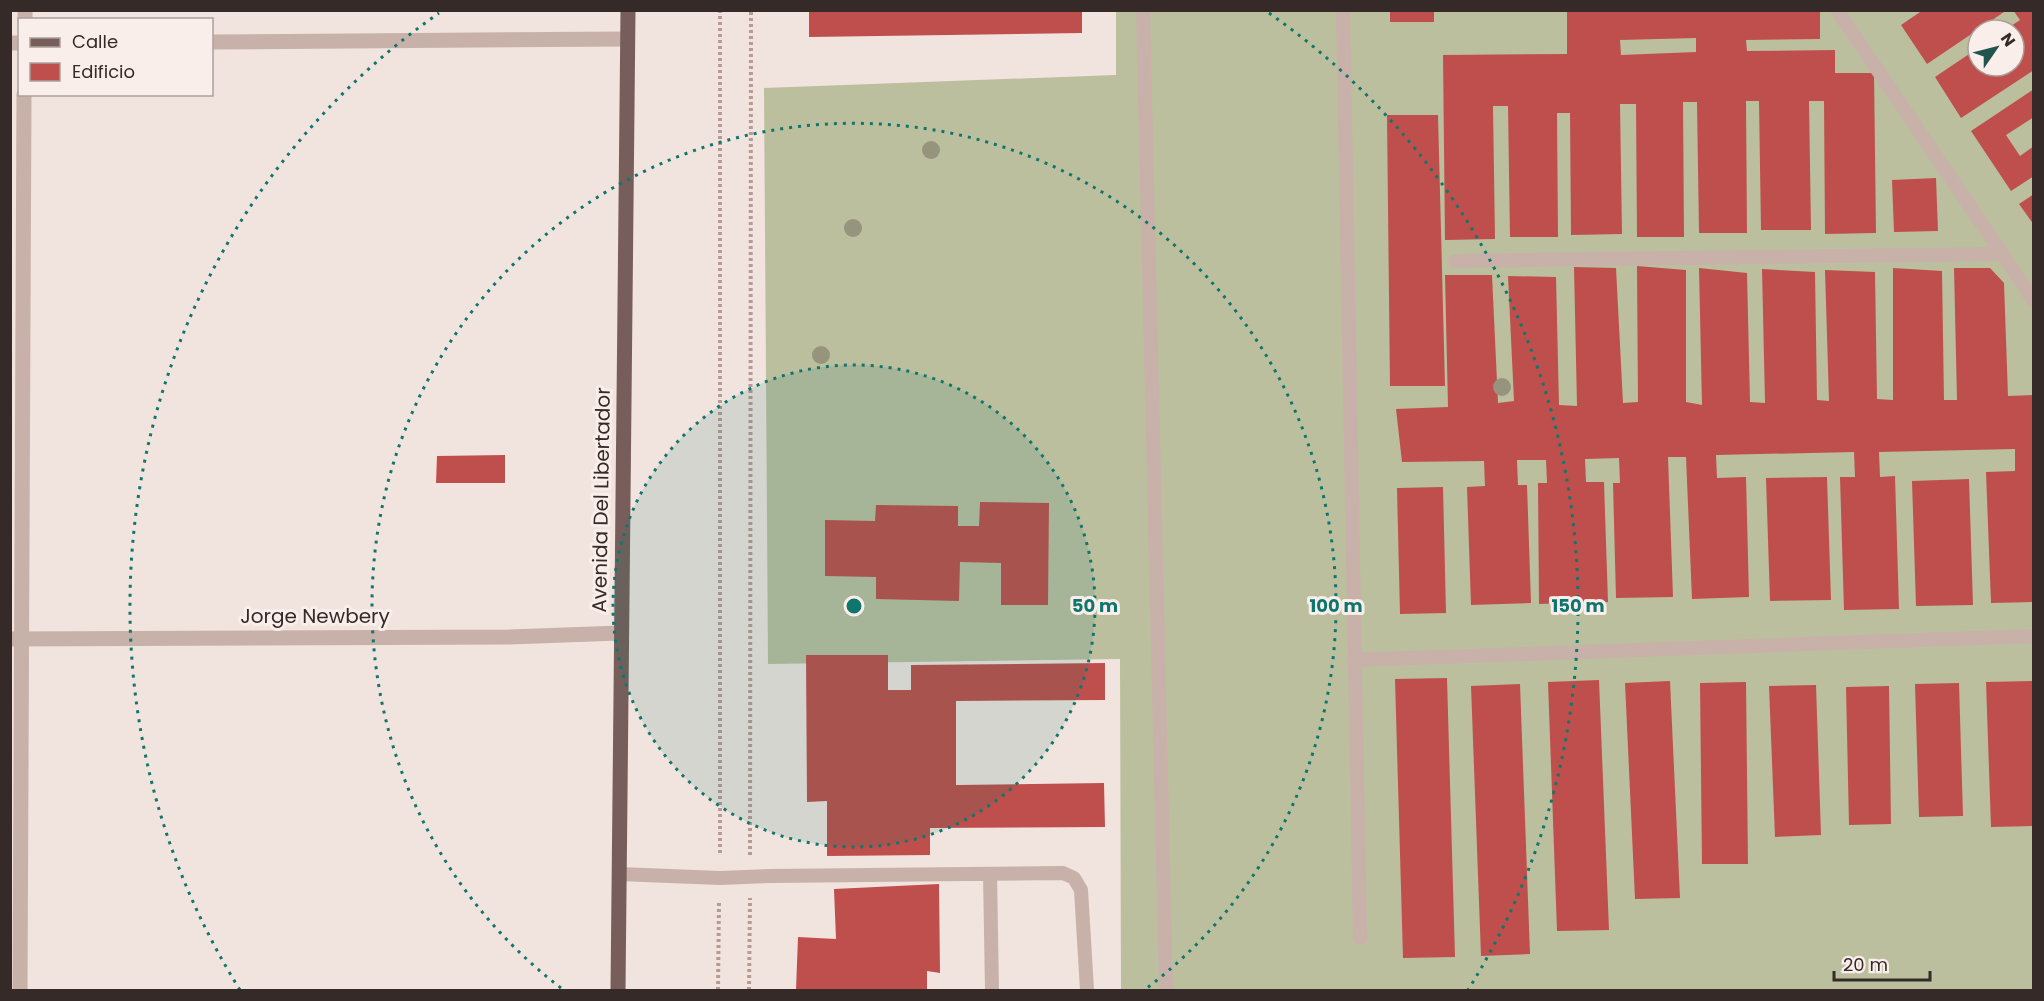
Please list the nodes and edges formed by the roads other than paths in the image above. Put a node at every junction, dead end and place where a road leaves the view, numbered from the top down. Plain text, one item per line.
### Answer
1 (628, 10) edge
2 (1143, 10) edge
3 (1343, 10) edge
4 (1837, 10) edge
5 (627, 39) junction
6 (213, 42) edge
7 (24, 96) edge
8 (2003, 254) junction
9 (1455, 261) dead end
10 (2034, 302) edge
11 (620, 633) junction
12 (2034, 636) edge
13 (16, 639) edge
14 (1354, 660) junction
15 (619, 874) junction
16 (990, 874) junction
17 (1360, 938) dead end
18 (20, 990) edge
19 (618, 990) edge
20 (992, 990) edge
21 (1087, 990) edge
22 (1166, 990) edge

1 - 5 main road, Avenida Del Libertador
2 - 22 lane
3 - 14 lane
4 - 8 lane
5 - 6 street
5 - 11 main road, Avenida Del Libertador
7 - 13 street
8 - 9 lane
8 - 10 lane
11 - 13 street, Jorge Newbery
11 - 15 main road, Avenida Del Libertador
12 - 14 lane
13 - 18 street
14 - 17 lane
15 - 16 lane
15 - 19 main road, Avenida Del Libertador
16 - 20 lane
16 - 21 lane

